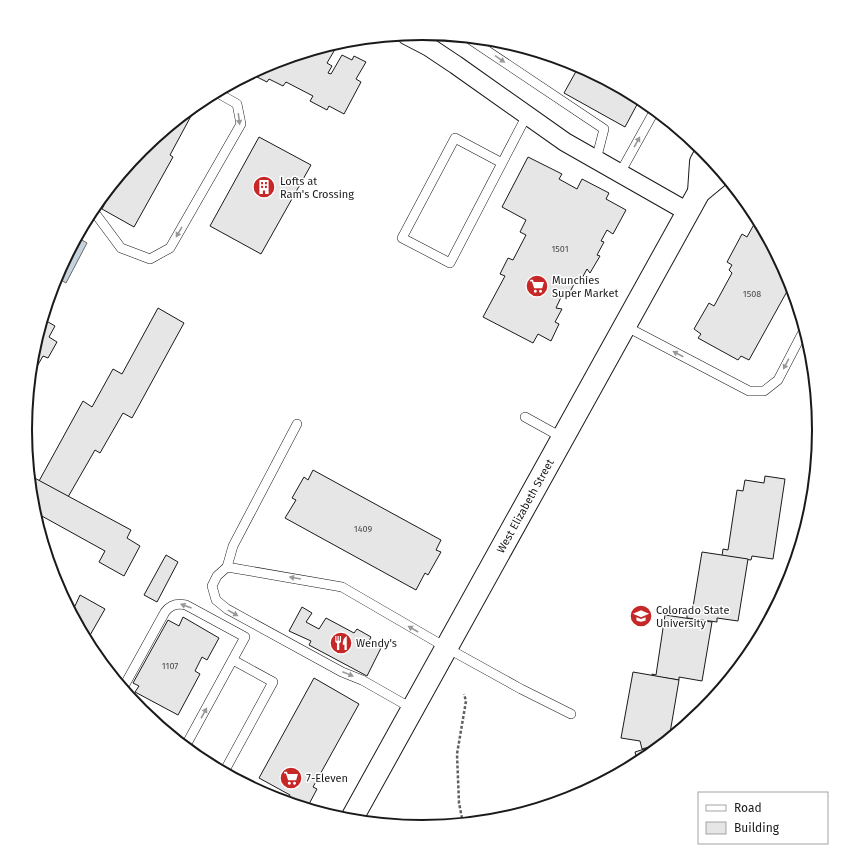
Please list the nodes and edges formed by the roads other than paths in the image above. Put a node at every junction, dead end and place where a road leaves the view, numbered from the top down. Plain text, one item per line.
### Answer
1 (416, 40) edge
2 (476, 44) edge
3 (222, 95) edge
4 (527, 115) junction
5 (652, 116) edge
6 (703, 159) edge
7 (596, 160) junction
8 (502, 163) junction
9 (620, 173) junction
10 (718, 176) edge
11 (699, 192) junction
12 (688, 212) junction
13 (97, 215) edge
14 (625, 326) junction
15 (801, 336) edge
16 (525, 417) dead end
17 (296, 424) dead end
18 (563, 438) junction
19 (227, 567) junction
20 (447, 648) junction
21 (233, 660) junction
22 (126, 683) edge
23 (413, 709) junction
24 (571, 714) dead end
25 (189, 742) edge
26 (226, 768) edge
27 (354, 814) edge

1 - 4 street
2 -> 7 lane
3 -> 13 lane
4 - 7 street
4 - 8 lane
9 -> 5 lane
6 - 11 main road, West Elizabeth Street
7 - 9 street
8 - 8 lane
9 - 12 street
10 - 11 main road, West Elizabeth Street
11 - 12 main road, West Elizabeth Street
12 - 14 main road, West Elizabeth Street
15 -> 14 lane
14 - 18 main road, West Elizabeth Street
16 - 18 lane
17 - 19 lane
18 - 20 main road, West Elizabeth Street
20 -> 19 lane
19 -> 23 lane
20 - 23 main road, West Elizabeth Street
20 - 24 lane
21 -> 22 lane
25 -> 21 lane
21 - 26 lane
23 - 27 main road, West Elizabeth Street

